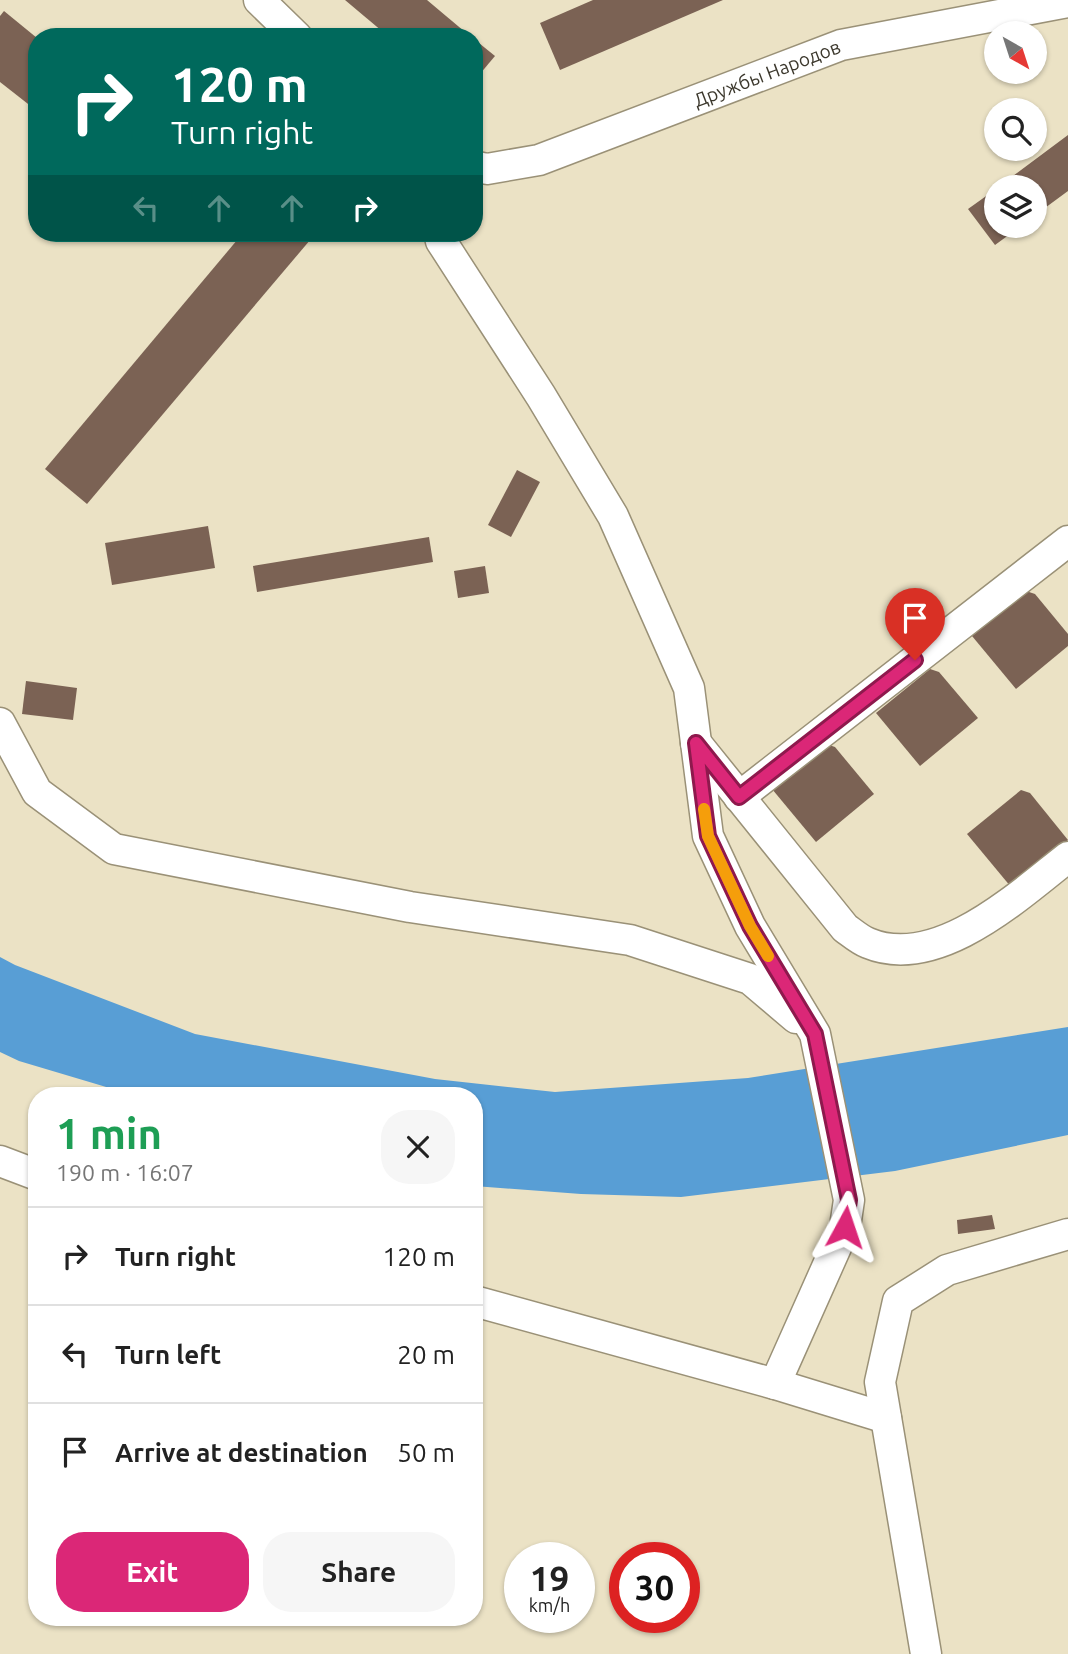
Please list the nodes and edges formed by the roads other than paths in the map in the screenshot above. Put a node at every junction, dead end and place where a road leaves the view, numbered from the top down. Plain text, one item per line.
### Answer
1 (258, 0) edge
2 (1068, 2) edge
3 (288, 28) edge
4 (483, 168) edge
5 (443, 242) edge
6 (1068, 541) edge
7 (0, 723) edge
8 (696, 743) junction
9 (739, 797) junction
10 (1068, 857) edge
11 (815, 1034) junction
12 (0, 1161) edge
13 (28, 1172) edge
14 (1068, 1234) edge
15 (483, 1303) edge
16 (775, 1384) junction
17 (886, 1418) junction
18 (926, 1654) edge

1 - 3 street
2 - 4 street, Дружбы Народов
5 - 8 street
6 - 9 street
7 - 11 street
8 - 9 street
8 - 11 street
9 - 10 street
11 - 16 street
12 - 13 street
14 - 17 street
15 - 16 street
16 - 17 street
17 - 18 street

